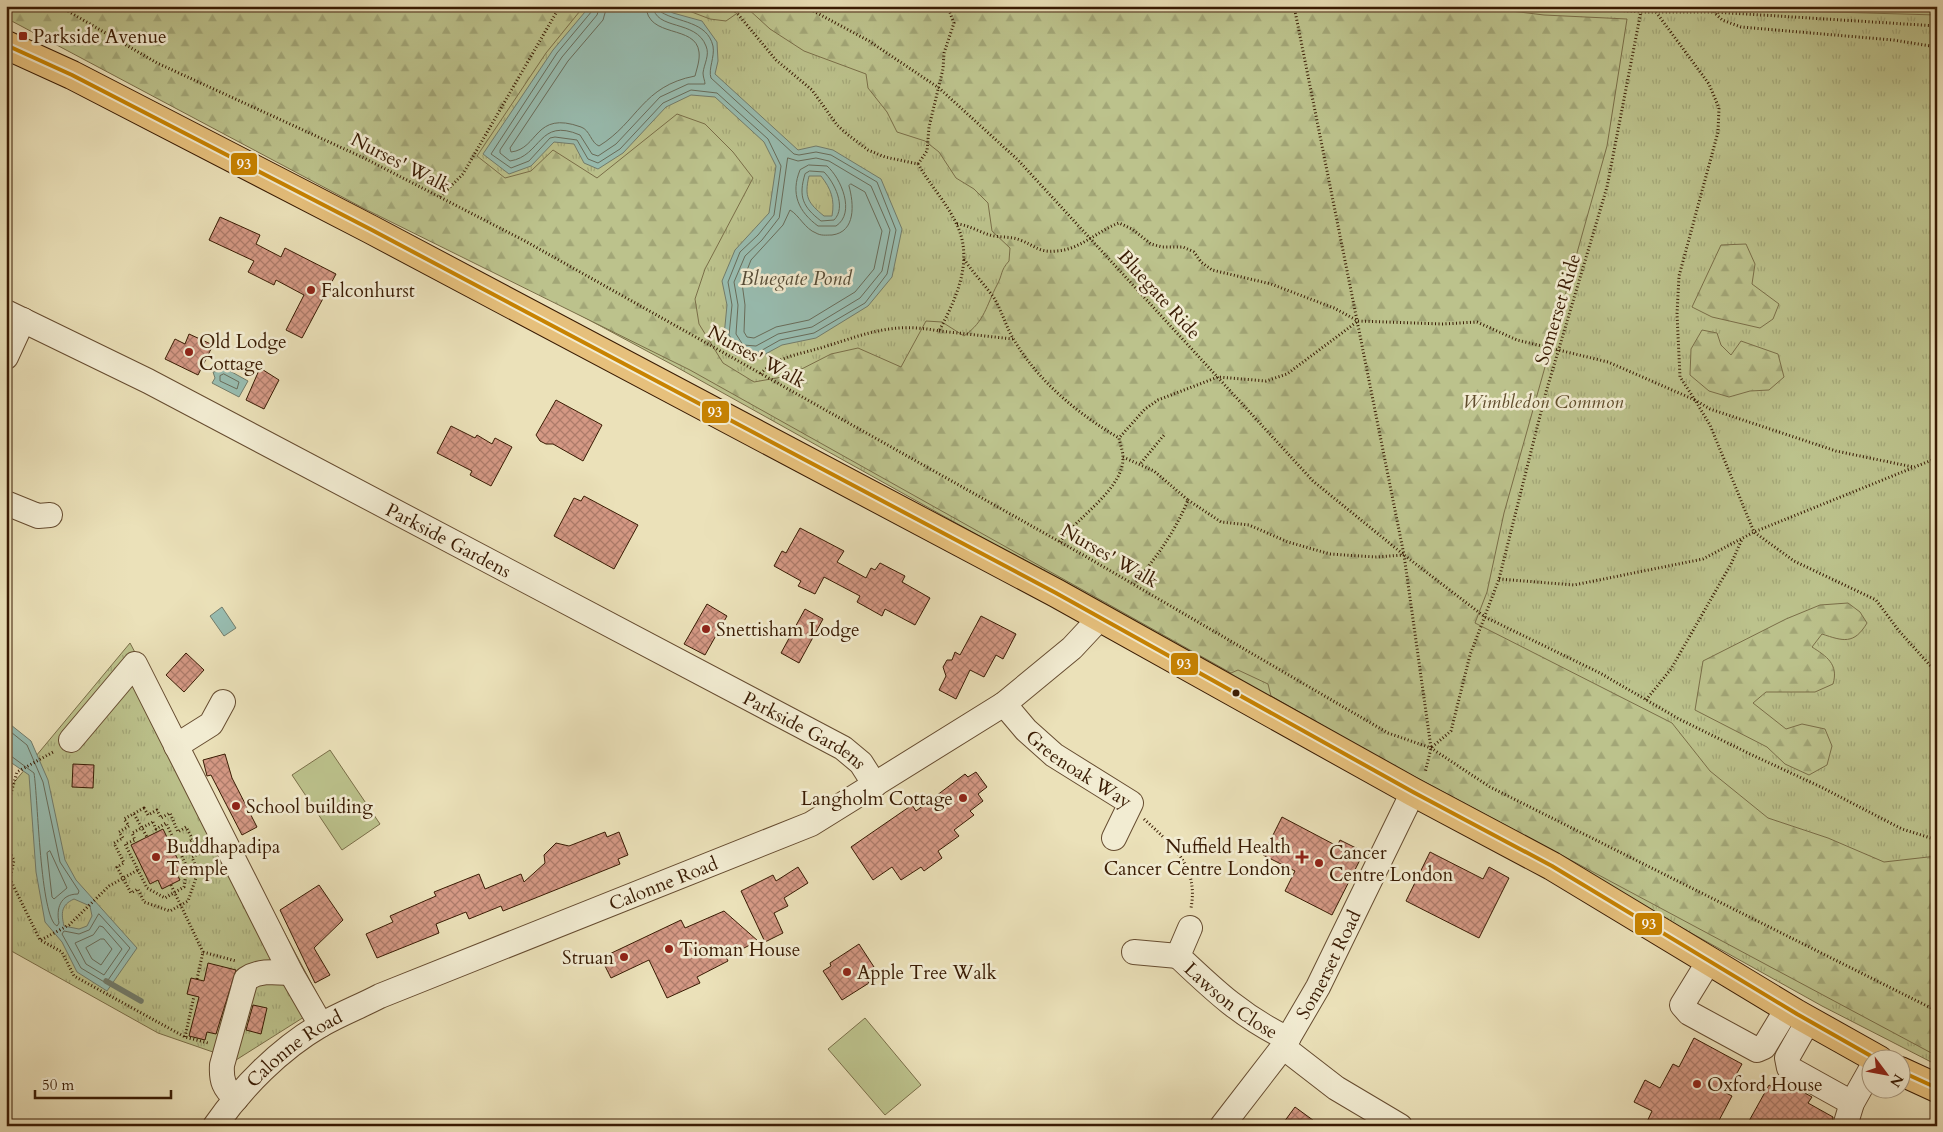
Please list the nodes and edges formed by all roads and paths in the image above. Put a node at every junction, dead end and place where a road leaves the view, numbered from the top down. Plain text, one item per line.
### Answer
1 (59, 6) edge
2 (560, 6) edge
3 (731, 6) edge
4 (804, 6) edge
5 (942, 6) edge
6 (1294, 6) edge
7 (1561, 6) edge
8 (1642, 6) edge
9 (1719, 6) edge
10 (1642, 12) junction
11 (1656, 12) junction
12 (1714, 12) junction
13 (1937, 26) edge
14 (6, 45) edge
15 (1937, 47) edge
16 (939, 88) junction
17 (918, 164) junction
18 (440, 196) junction
19 (957, 224) junction
20 (1091, 239) junction
21 (963, 258) junction
22 (14, 316) edge
23 (1358, 321) junction
24 (939, 331) junction
25 (1014, 339) junction
26 (1559, 350) junction
27 (6, 357) edge
28 (760, 374) junction
29 (1218, 378) junction
30 (1695, 400) junction
31 (1164, 435) dead end
32 (1119, 438) junction
33 (1124, 457) junction
34 (1937, 458) edge
35 (1141, 463) junction
36 (1913, 467) junction
37 (1188, 500) junction
38 (6, 503) edge
39 (50, 515) dead end
40 (1754, 532) junction
41 (1742, 538) junction
42 (1060, 542) junction
43 (1404, 555) junction
44 (1499, 579) junction
45 (1134, 584) junction
46 (1485, 617) junction
47 (1100, 618) junction
48 (1937, 673) edge
49 (1646, 700) junction
50 (222, 702) dead end
51 (1004, 704) junction
52 (71, 740) dead end
53 (176, 746) junction
54 (1431, 748) junction
55 (48, 756) dead end
56 (875, 785) junction
57 (1413, 792) junction
58 (1131, 803) junction
59 (6, 811) edge
60 (134, 814) junction
61 (142, 828) junction
62 (147, 837) dead end
63 (1114, 838) dead end
64 (193, 840) junction
65 (1937, 840) edge
66 (6, 846) edge
67 (178, 848) junction
68 (138, 870) junction
69 (123, 878) junction
70 (171, 885) dead end
71 (174, 893) junction
72 (180, 905) junction
73 (1190, 928) joint
74 (40, 940) junction
75 (203, 952) junction
76 (1134, 952) dead end
77 (1178, 956) junction
78 (1709, 961) junction
79 (291, 973) junction
80 (197, 979) dead end
81 (246, 980) junction
82 (194, 996) dead end
83 (1937, 1012) edge
84 (1798, 1015) junction
85 (321, 1025) junction
86 (185, 1037) junction
87 (1285, 1043) junction
88 (226, 1047) junction
89 (1860, 1052) edge
90 (1910, 1076) edge
91 (1937, 1088) edge
92 (1860, 1092) edge
93 (236, 1099) junction
94 (1852, 1103) junction
95 (215, 1126) edge
96 (1222, 1126) edge
97 (1400, 1126) edge
98 (1845, 1126) edge

1 - 18 path, Nurses' Walk
2 - 18 path
3 - 17 path
4 - 16 path, Bluegate Ride
5 - 16 path
6 - 23 path
7 - 10 path
8 - 10 path, Somerset Ride
9 - 12 path
10 - 11 path
10 - 26 path, Somerset Ride
11 - 12 path
11 - 30 path
12 - 13 path
12 - 15 path
14 - 47 main road
16 - 17 path
16 - 20 path, Bluegate Ride
17 - 19 path
18 - 28 path, Nurses' Walk
19 - 20 path
19 - 21 path
20 - 23 path
20 - 29 path, Bluegate Ride
21 - 24 path
21 - 25 path
22 - 27 street
22 - 56 street, Parkside Gardens
23 - 26 path
23 - 29 path
23 - 43 path
24 - 25 path
24 - 28 path
25 - 32 path
26 - 30 path
26 - 44 path, Somerset Ride
28 - 42 path, Nurses' Walk
29 - 32 path
29 - 43 path, Bluegate Ride
30 - 36 path
30 - 40 path
31 - 35 path
32 - 33 path
33 - 35 path
33 - 42 path
34 - 36 path
35 - 37 path
36 - 40 path
37 - 43 path
37 - 45 path
38 - 39 street
40 - 41 path
40 - 48 path
41 - 44 path
41 - 49 path
42 - 45 path, Nurses' Walk
43 - 46 path, Bluegate Ride
43 - 54 path
44 - 46 path, Somerset Ride
45 - 54 path, Nurses' Walk
46 - 49 path, Bluegate Ride
46 - 54 path, Somerset Ride
47 - 51 street, Calonne Road
47 - 57 main road
49 - 65 path, Bluegate Ride
50 - 53 street
51 - 56 street, Calonne Road
51 - 58 street, Greenoak Way
52 - 53 street
53 - 79 street
54 - 83 path, Nurses' Walk
55 - 59 path
56 - 85 street, Calonne Road
57 - 78 main road
57 - 87 street, Somerset Road
58 - 63 street, Greenoak Way
58 - 73 path
60 - 61 path
60 - 64 path
60 - 69 path
61 - 62 path
61 - 67 path
61 - 68 path
64 - 67 path
64 - 72 path
66 - 74 path
67 - 71 path
68 - 69 path
68 - 71 path
69 - 72 path
69 - 74 path
70 - 71 path
71 - 72 path
72 - 75 path
73 - 77 street, Lawson Close
74 - 86 path
75 - 80 path
75 - 81 path
76 - 77 street, Lawson Close
77 - 87 street, Lawson Close
78 - 84 main road
78 - 84 street
79 - 81 street
79 - 85 street
81 - 88 street
82 - 86 path
84 - 89 main road
84 - 94 street
85 - 93 street, Calonne Road
86 - 88 path
87 - 96 street, Somerset Road
87 - 97 street, Lawson Close
88 - 93 street
90 - 91 main road
92 - 94 street
93 - 95 street, Calonne Road
94 - 98 street

